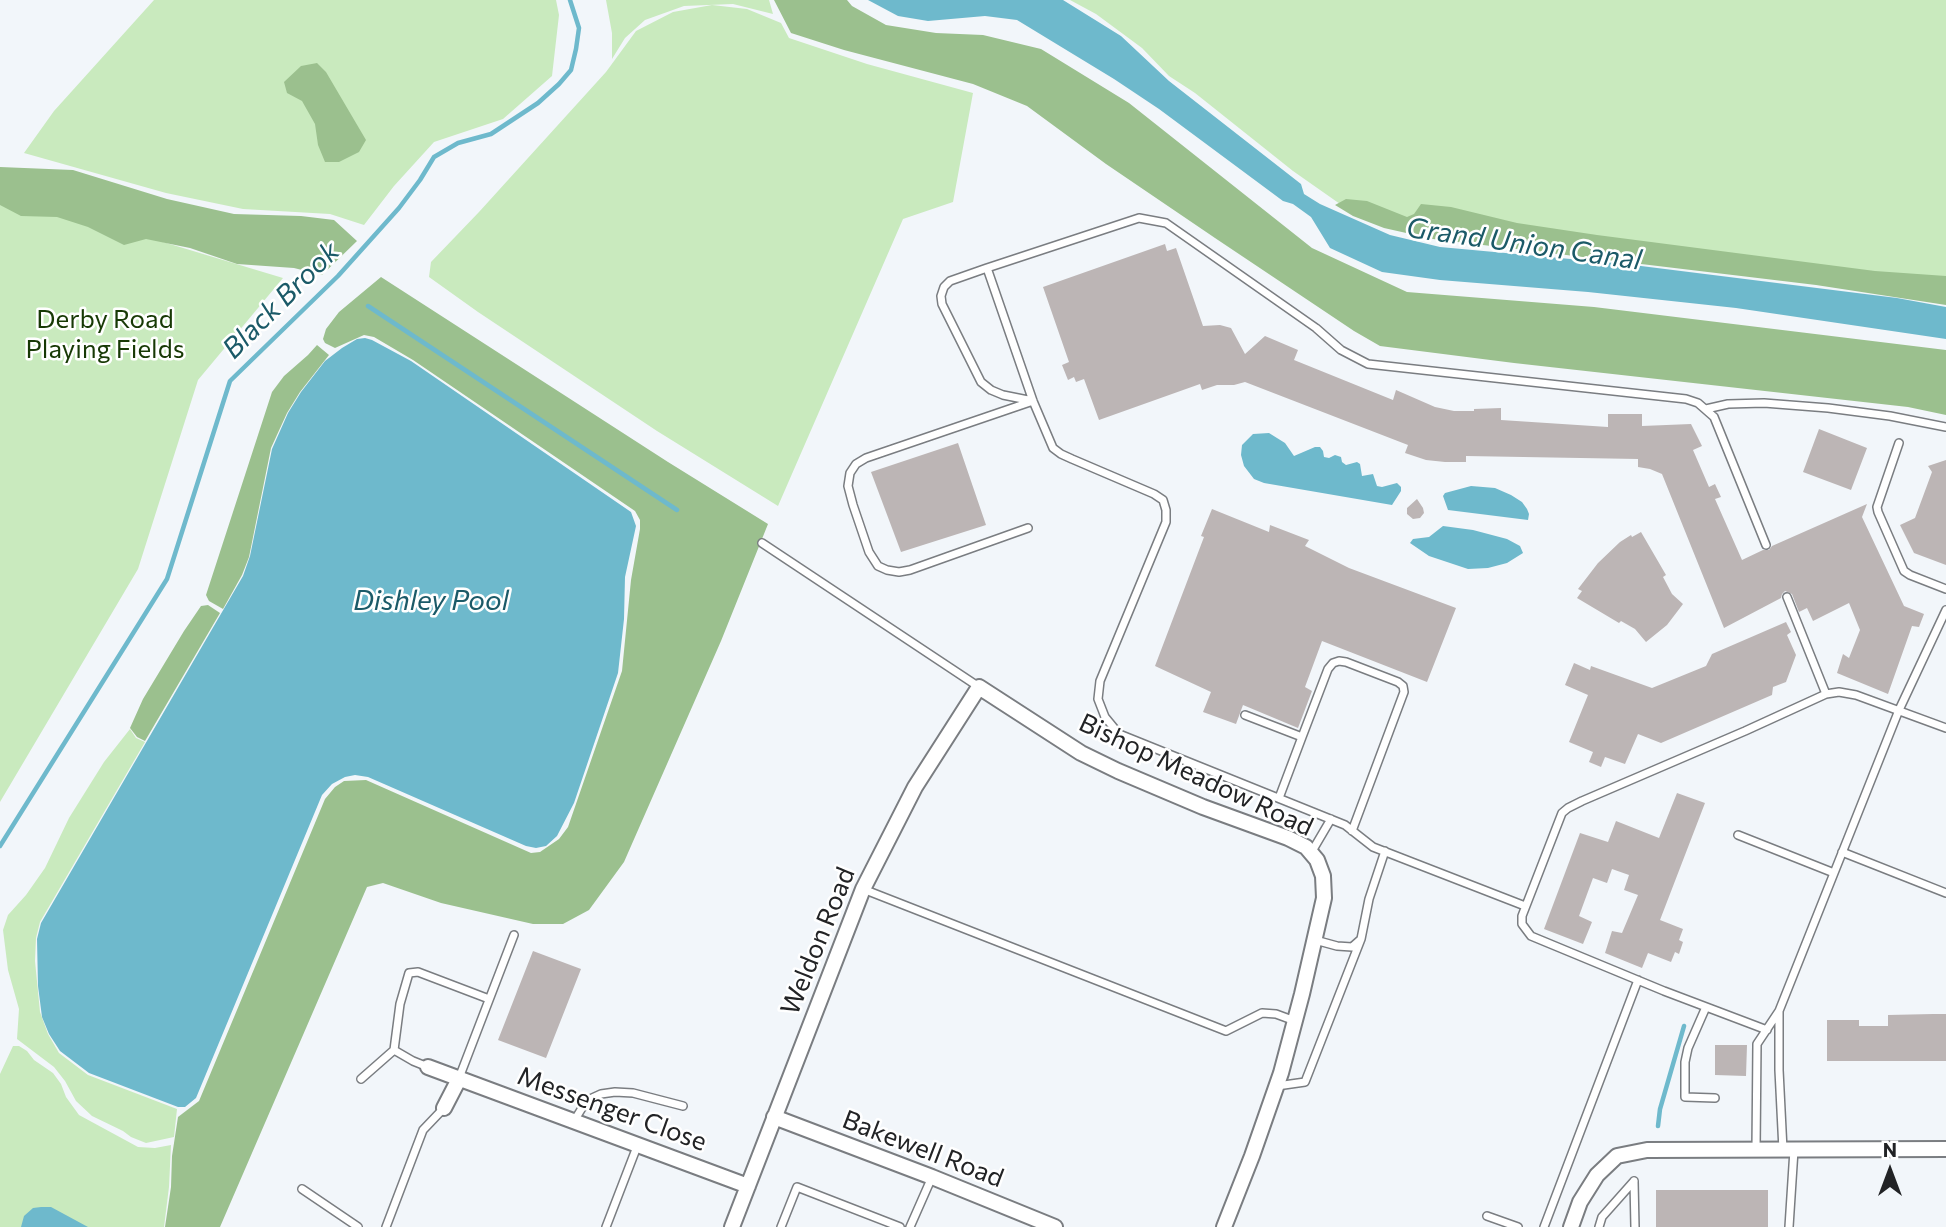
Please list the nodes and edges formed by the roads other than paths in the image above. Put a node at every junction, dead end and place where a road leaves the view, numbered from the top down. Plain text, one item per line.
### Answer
1 (987, 268) junction
2 (1033, 401) junction
3 (1706, 408) junction
4 (1946, 427) edge
5 (1899, 443) dead end
6 (1028, 528) dead end
7 (762, 543) dead end
8 (1766, 545) dead end
9 (1946, 589) edge
10 (1787, 597) dead end
11 (1946, 610) edge
12 (979, 687) junction
13 (1826, 694) junction
14 (1899, 710) junction
15 (1245, 715) dead end
16 (1946, 728) edge
17 (1302, 737) junction
18 (1279, 798) junction
19 (1331, 819) junction
20 (1352, 831) junction
21 (1738, 835) dead end
22 (1385, 851) junction
23 (1842, 852) junction
24 (1311, 853) junction
25 (1834, 873) junction
26 (863, 889) junction
27 (1946, 893) edge
28 (1525, 906) junction
29 (514, 935) dead end
30 (1361, 939) junction
31 (1315, 940) junction
32 (1638, 981) junction
33 (489, 999) junction
34 (1706, 1007) junction
35 (1779, 1011) junction
36 (1295, 1021) junction
37 (1767, 1030) junction
38 (394, 1050) junction
39 (428, 1067) joint
40 (361, 1079) dead end
41 (458, 1079) junction
42 (1276, 1086) junction
43 (1716, 1098) dead end
44 (683, 1106) dead end
45 (444, 1108) joint
46 (774, 1117) junction
47 (574, 1121) junction
48 (638, 1144) junction
49 (1946, 1149) edge
50 (1756, 1150) junction
51 (1789, 1150) junction
52 (932, 1177) junction
53 (748, 1186) junction
54 (302, 1189) dead end
55 (1487, 1216) dead end
56 (358, 1227) edge
57 (386, 1227) edge
58 (606, 1227) edge
59 (732, 1227) edge
60 (781, 1227) edge
61 (900, 1227) edge
62 (910, 1227) edge
63 (1055, 1227) edge
64 (1224, 1227) edge
65 (1518, 1227) edge
66 (1544, 1227) edge
67 (1571, 1227) edge
68 (1599, 1227) edge
69 (1635, 1227) edge
70 (1789, 1227) edge

1 - 2 lane
1 - 2 lane
1 - 3 lane
2 - 6 lane
2 - 18 lane
3 - 4 lane
3 - 8 lane
5 - 9 lane
7 - 12 lane
10 - 13 lane
11 - 14 lane
12 - 24 street, Bishop Meadow Road
12 - 26 street, Weldon Road
13 - 14 lane
13 - 28 lane
14 - 16 lane
14 - 23 lane
15 - 17 lane
17 - 18 lane
17 - 20 lane
18 - 19 lane
19 - 20 lane
19 - 24 lane
20 - 22 lane
21 - 25 lane
22 - 28 lane
22 - 30 lane
23 - 25 lane
23 - 27 lane
24 - 31 street, Bishop Meadow Road
25 - 35 lane
26 - 36 lane
26 - 46 street, Weldon Road
28 - 32 lane
29 - 33 lane
30 - 31 lane
30 - 42 lane
31 - 36 street, Bishop Meadow Road
32 - 34 lane
32 - 66 lane
33 - 38 lane
33 - 41 lane
34 - 37 lane
34 - 43 lane
35 - 37 lane
35 - 51 lane
36 - 42 street, Bishop Meadow Road
37 - 50 lane
38 - 39 lane
38 - 40 lane
39 - 41 street, Messenger Close
41 - 45 street
41 - 47 street, Messenger Close
42 - 64 street, Bishop Meadow Road
44 - 47 lane
45 - 57 lane
46 - 52 street, Bakewell Road
46 - 53 street, Weldon Road
47 - 48 street, Messenger Close
48 - 53 street, Messenger Close
48 - 58 lane
49 - 51 street
50 - 51 street
50 - 67 street
51 - 70 lane
52 - 62 lane
52 - 63 street, Bakewell Road
53 - 59 street, Weldon Road
54 - 56 lane
55 - 65 lane
60 - 61 lane
68 - 69 lane

